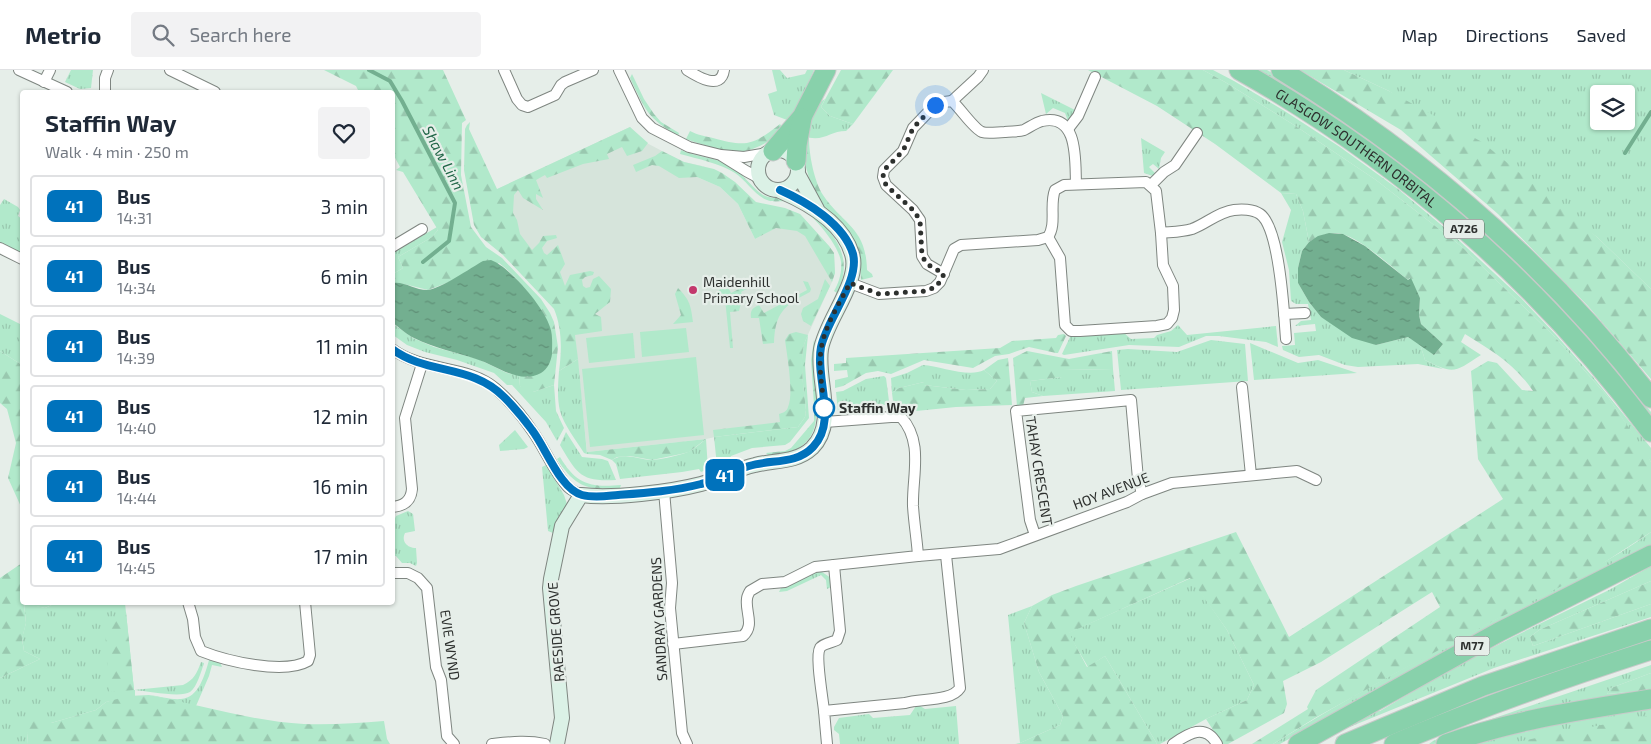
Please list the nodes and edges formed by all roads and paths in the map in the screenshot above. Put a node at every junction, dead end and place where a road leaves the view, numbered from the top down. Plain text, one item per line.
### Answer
1 (19, 70) edge
2 (50, 70) edge
3 (108, 70) edge
4 (170, 70) edge
5 (504, 70) edge
6 (593, 70) edge
7 (619, 70) edge
8 (687, 70) edge
9 (724, 70) edge
10 (826, 70) edge
11 (983, 70) edge
12 (1239, 70) edge
13 (1281, 70) edge
14 (183, 73) edge
15 (1095, 77) dead end
16 (44, 82) junction
17 (62, 90) edge
18 (105, 90) edge
19 (212, 90) edge
20 (952, 101) junction
21 (802, 117) junction
22 (1068, 129) junction
23 (1197, 133) dead end
24 (770, 152) junction
25 (721, 155) junction
26 (797, 168) junction
27 (759, 178) junction
28 (1076, 184) junction
29 (1151, 185) junction
30 (780, 190) junction
31 (818, 212) junction
32 (422, 229) dead end
33 (1161, 234) junction
34 (1048, 237) junction
35 (395, 245) edge
36 (0, 248) edge
37 (20, 257) edge
38 (944, 274) junction
39 (850, 283) junction
40 (1305, 313) dead end
41 (1284, 314) junction
42 (1286, 339) dead end
43 (395, 351) edge
44 (422, 364) junction
45 (1242, 387) dead end
46 (1651, 398) edge
47 (825, 422) junction
48 (1651, 432) edge
49 (1251, 475) junction
50 (1316, 480) dead end
51 (664, 491) junction
52 (1142, 494) junction
53 (581, 495) junction
54 (395, 506) edge
55 (1035, 535) junction
56 (946, 554) junction
57 (918, 556) junction
58 (1651, 556) edge
59 (834, 565) junction
60 (395, 573) edge
61 (189, 605) edge
62 (305, 605) edge
63 (1651, 629) edge
64 (673, 644) junction
65 (1651, 650) edge
66 (1651, 699) edge
67 (824, 710) junction
68 (454, 744) edge
69 (492, 744) edge
70 (545, 744) edge
71 (557, 744) edge
72 (687, 744) edge
73 (827, 744) edge
74 (1173, 744) edge
75 (1217, 744) edge
76 (1298, 744) edge
77 (1344, 744) edge
78 (1394, 744) edge
79 (1446, 744) edge

1 - 16 street
2 - 16 street
3 - 18 street
4 - 14 street
5 - 6 street
7 - 25 street
8 - 9 street
10 - 21 highway
11 - 20 street
12 - 48 highway, GLASGOW SOUTHERN ORBITAL / A726
13 - 46 highway, GLASGOW SOUTHERN ORBITAL / A726
14 - 19 street
15 - 22 street
16 - 17 street
20 - 22 street
20 - 38 street
21 - 24 highway
21 - 26 highway
22 - 28 street
23 - 29 street
24 - 25 street
24 - 26 street
24 - 27 street
25 - 27 street
26 - 30 street
26 - 31 street
27 - 30 street
28 - 29 street
28 - 34 street
29 - 33 street
30 - 31 street
31 - 39 street
32 - 35 street
33 - 34 street
33 - 41 street
34 - 38 street
36 - 37 street
38 - 39 street
39 - 47 street
40 - 41 street
41 - 42 street
43 - 44 street
44 - 53 street
44 - 54 street
45 - 49 street
47 - 51 street
47 - 57 street
49 - 50 street, HOY AVENUE
49 - 52 street, HOY AVENUE
51 - 53 street
51 - 64 street, SANDRAY GARDENS
52 - 55 street, HOY AVENUE
52 - 55 street, TAHAY CRESCENT
53 - 71 street, RAESIDE GROVE
55 - 56 street, HOY AVENUE
56 - 57 street, HOY AVENUE
56 - 67 street
57 - 59 street
58 - 76 highway, M77
59 - 64 street
59 - 67 street
60 - 68 street, EVIE WYND
61 - 62 street
63 - 77 highway
64 - 72 street, SANDRAY GARDENS
65 - 78 highway
66 - 79 highway
67 - 73 street
69 - 70 street
74 - 75 street

